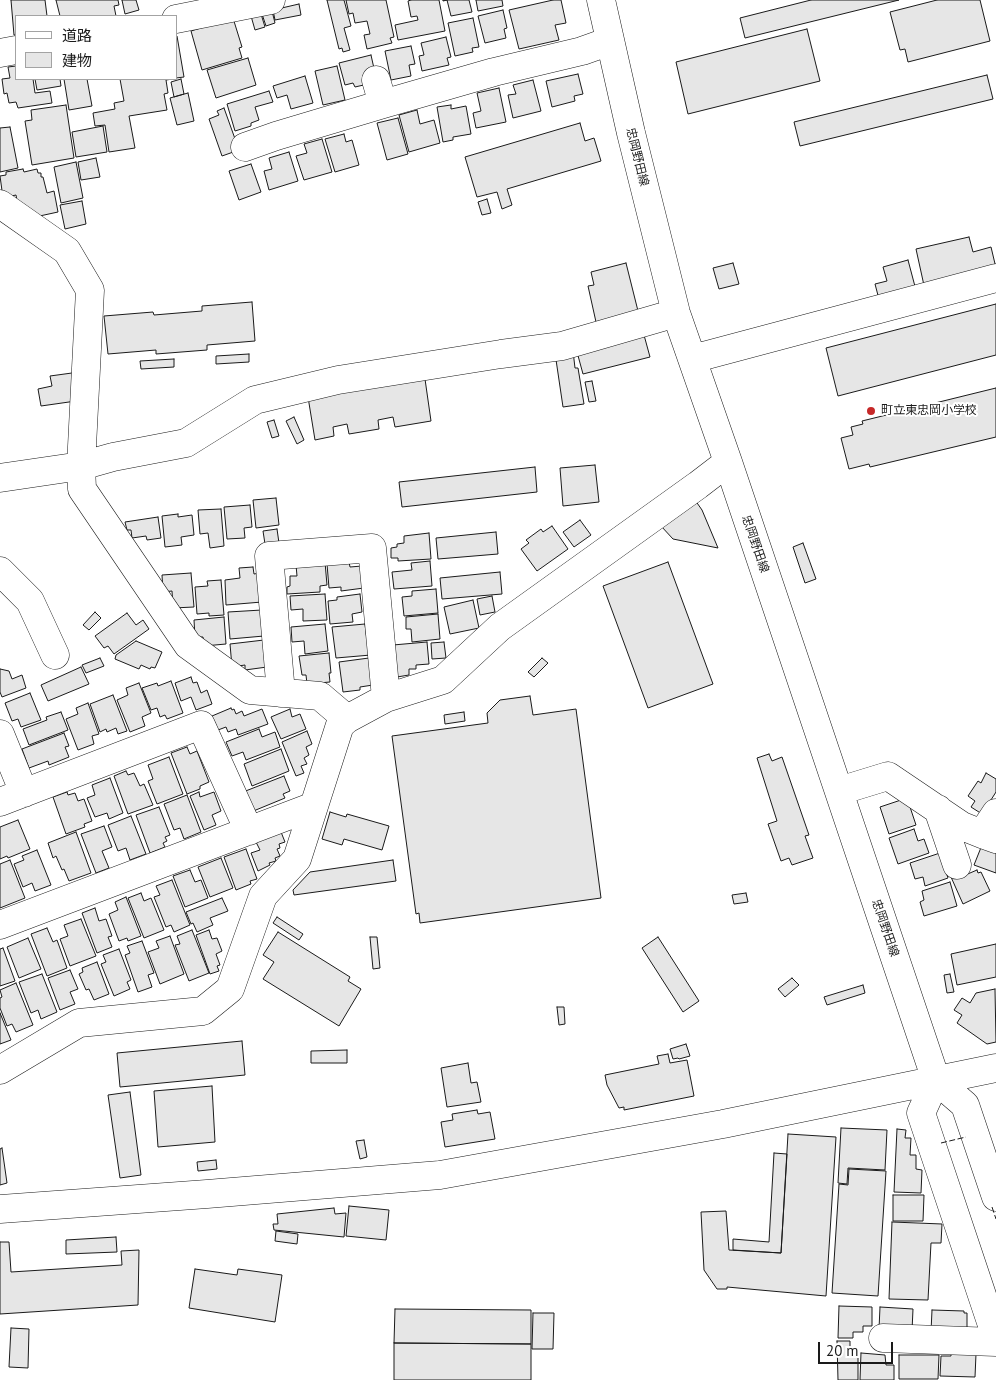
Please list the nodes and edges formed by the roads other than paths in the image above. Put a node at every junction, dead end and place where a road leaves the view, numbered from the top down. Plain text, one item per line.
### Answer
1 (270, 0) edge
2 (601, 0) edge
3 (178, 19) edge
4 (610, 41) junction
5 (15, 50) edge
6 (0, 53) edge
7 (245, 147) dead end
8 (0, 204) edge
9 (996, 278) edge
10 (676, 313) junction
11 (692, 359) junction
12 (728, 462) junction
13 (81, 466) junction
14 (0, 478) edge
15 (0, 571) edge
16 (55, 655) dead end
17 (281, 693) junction
18 (386, 698) junction
19 (348, 719) junction
20 (0, 734) edge
21 (839, 791) junction
22 (12, 797) edge
23 (314, 806) junction
24 (938, 809) junction
25 (991, 829) edge
26 (249, 831) junction
27 (957, 865) dead end
28 (0, 925) edge
29 (996, 1068) edge
30 (0, 1070) edge
31 (936, 1080) junction
32 (996, 1197) edge
33 (0, 1209) edge
34 (996, 1337) edge
35 (882, 1338) dead end
36 (996, 1342) edge

1 - 3 street
2 - 4 street, 忠岡野田線
4 - 7 street
4 - 10 street, 忠岡野田線
5 - 6 street
8 - 13 street
9 - 11 street
10 - 11 street, 忠岡野田線
10 - 13 street
11 - 12 street, 忠岡野田線
12 - 18 street
12 - 21 street, 忠岡野田線
13 - 14 street
13 - 17 street
15 - 16 street
17 - 18 street
17 - 19 street
18 - 19 street
19 - 23 street
20 - 22 street
21 - 24 street
21 - 31 street, 忠岡野田線
22 - 26 street
23 - 26 street
23 - 30 street
24 - 25 street
24 - 27 street
26 - 28 street
29 - 31 street
31 - 32 street
31 - 33 street
31 - 34 street
35 - 36 street

